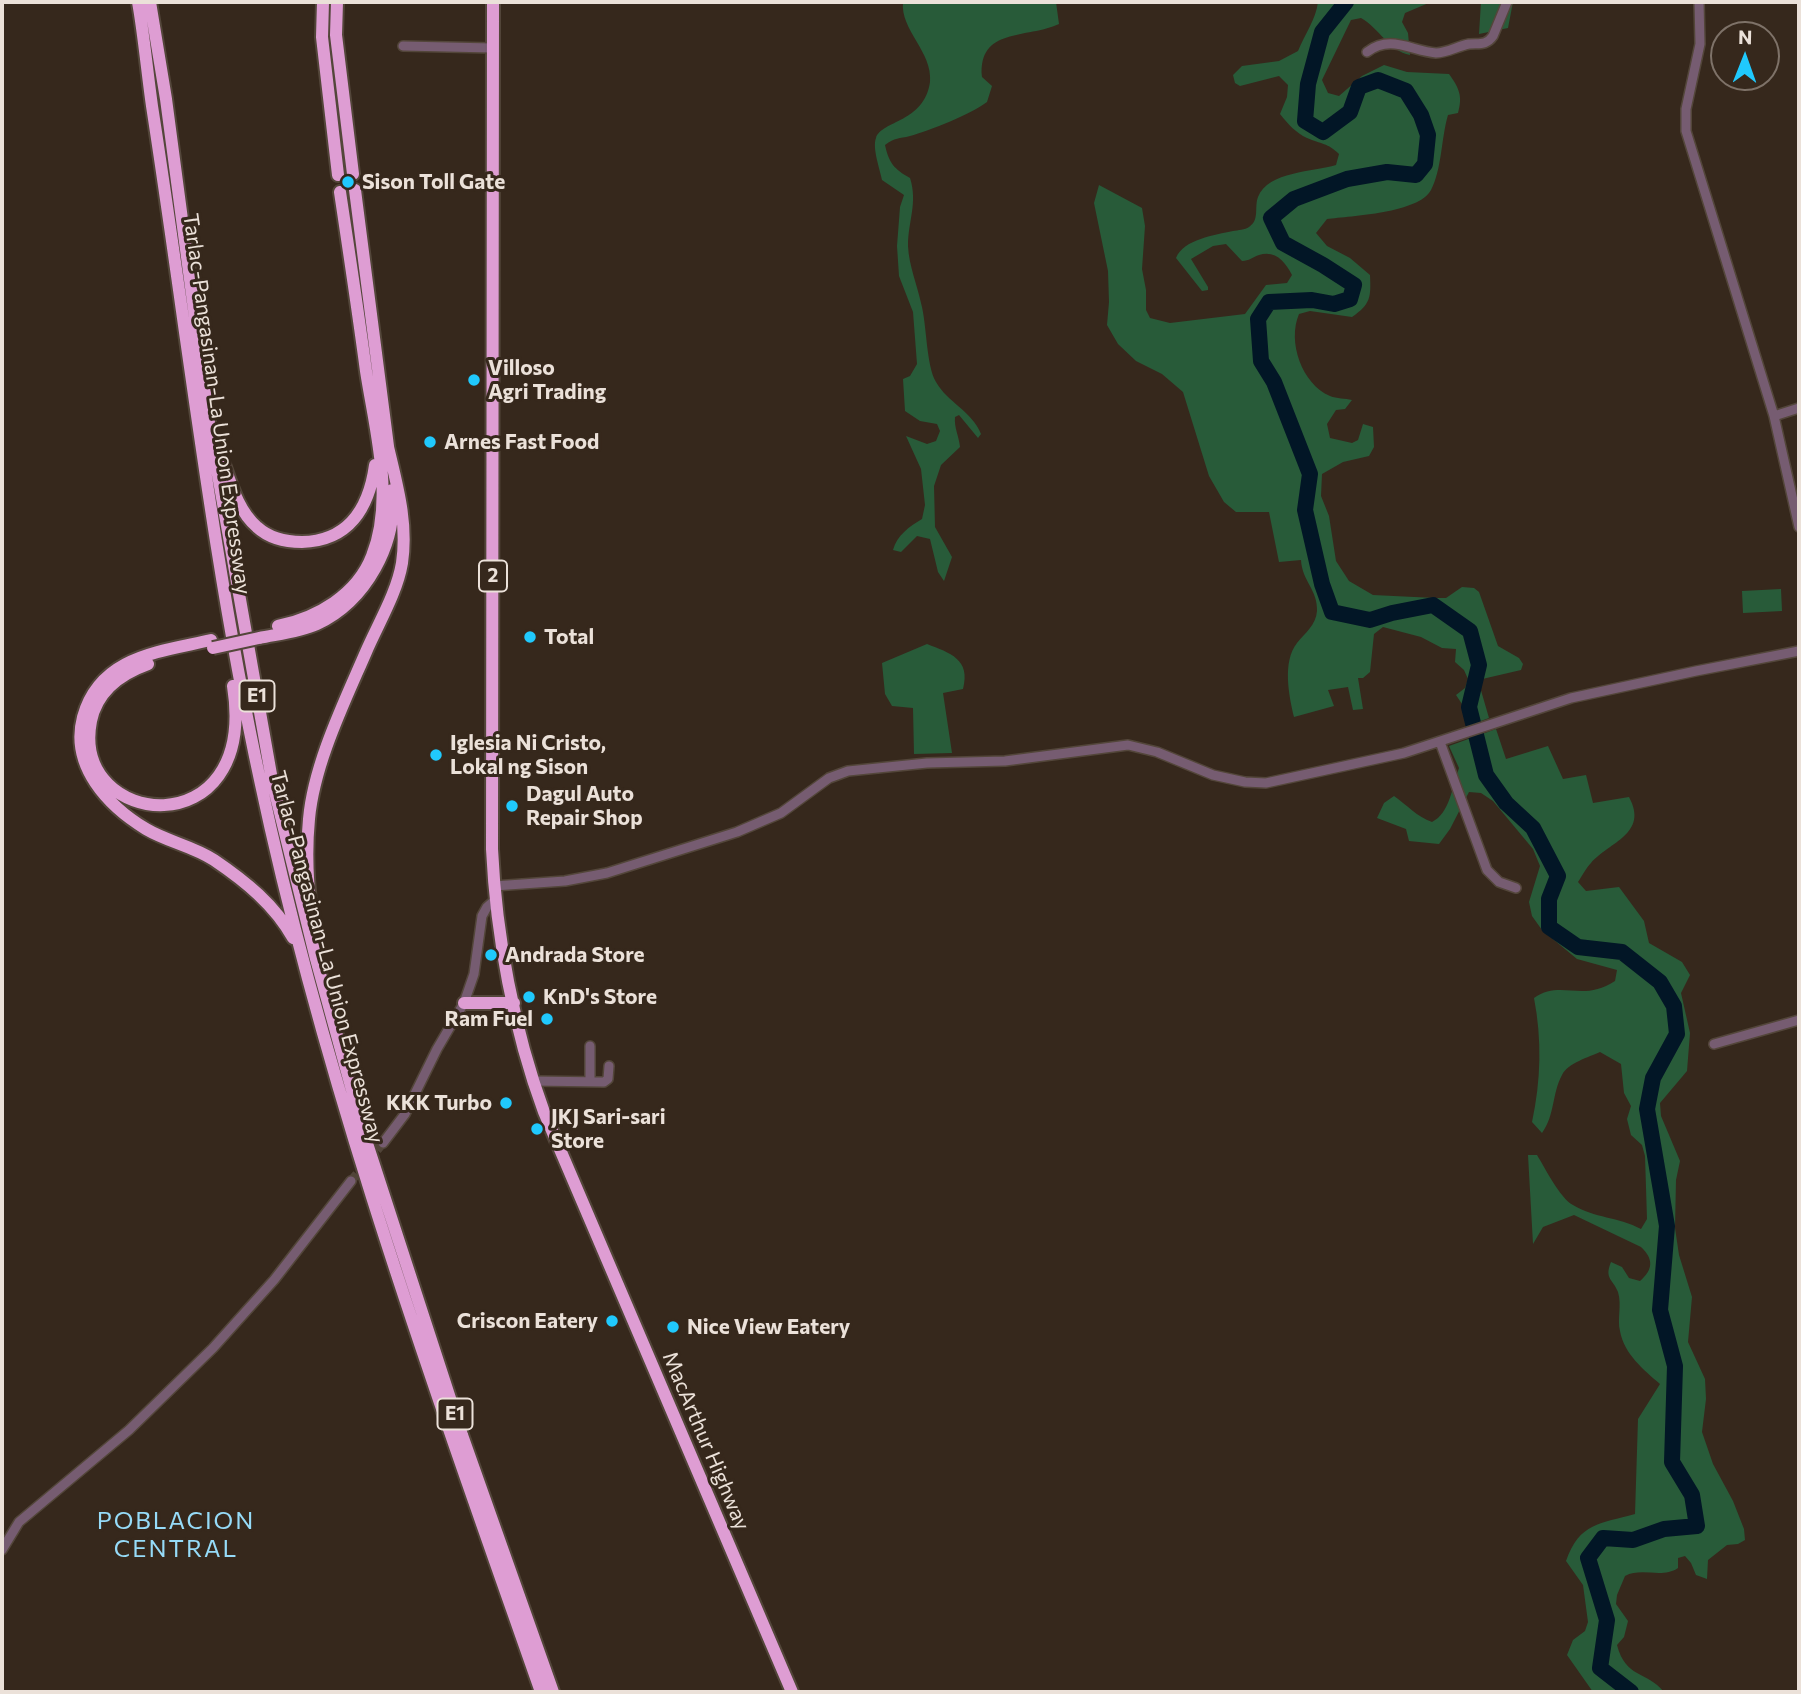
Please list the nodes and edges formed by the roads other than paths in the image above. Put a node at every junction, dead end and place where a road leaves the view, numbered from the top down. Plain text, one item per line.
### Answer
1 (138, 2) edge
2 (150, 2) edge
3 (323, 2) edge
4 (337, 2) edge
5 (492, 2) edge
6 (1507, 2) edge
7 (1699, 2) edge
8 (403, 46) dead end
9 (492, 48) junction
10 (1367, 52) dead end
11 (353, 174) dead end
12 (338, 175) dead end
13 (355, 190) dead end
14 (340, 192) dead end
15 (1799, 408) edge
16 (1774, 416) junction
17 (210, 430) junction
18 (383, 447) junction
19 (1799, 527) edge
20 (232, 640) junction
21 (212, 644) junction
22 (1799, 651) edge
23 (1440, 742) junction
24 (1517, 888) dead end
25 (495, 893) junction
26 (302, 956) junction
27 (316, 959) junction
28 (464, 1003) junction
29 (514, 1003) junction
30 (1799, 1020) edge
31 (1714, 1044) dead end
32 (590, 1046) dead end
33 (609, 1066) dead end
34 (533, 1081) junction
35 (590, 1082) junction
36 (383, 1143) tunnel mouth
37 (351, 1181) tunnel mouth
38 (2, 1550) edge
39 (541, 1692) edge
40 (553, 1692) edge
41 (792, 1692) edge

1 - 20 highway, Tarlac-Pangasinan-La Union Expressway / E1
2 - 17 highway, Tarlac-Pangasinan-La Union Expressway / E1
3 - 12 highway
4 - 11 highway
5 - 9 highway, MacArthur Highway / 2
6 - 10 street
7 - 16 street
8 - 9 street
9 - 25 highway, MacArthur Highway / 2
13 - 18 highway
14 - 18 highway
15 - 16 street
16 - 19 street
17 - 18 highway
17 - 27 highway, Tarlac-Pangasinan-La Union Expressway / E1
18 - 21 highway
18 - 27 highway
20 - 21 highway
20 - 26 highway, Tarlac-Pangasinan-La Union Expressway / E1
21 - 26 highway
22 - 23 street
23 - 24 street
23 - 25 street
25 - 28 street
25 - 29 highway, MacArthur Highway / 2
26 - 39 highway, Tarlac-Pangasinan-La Union Expressway / E1
27 - 40 highway, Tarlac-Pangasinan-La Union Expressway / E1
28 - 29 highway
28 - 36 street
29 - 34 highway, MacArthur Highway / 2
30 - 31 street
32 - 35 street
33 - 35 street
34 - 35 street
34 - 41 highway, MacArthur Highway / 2
37 - 38 street

